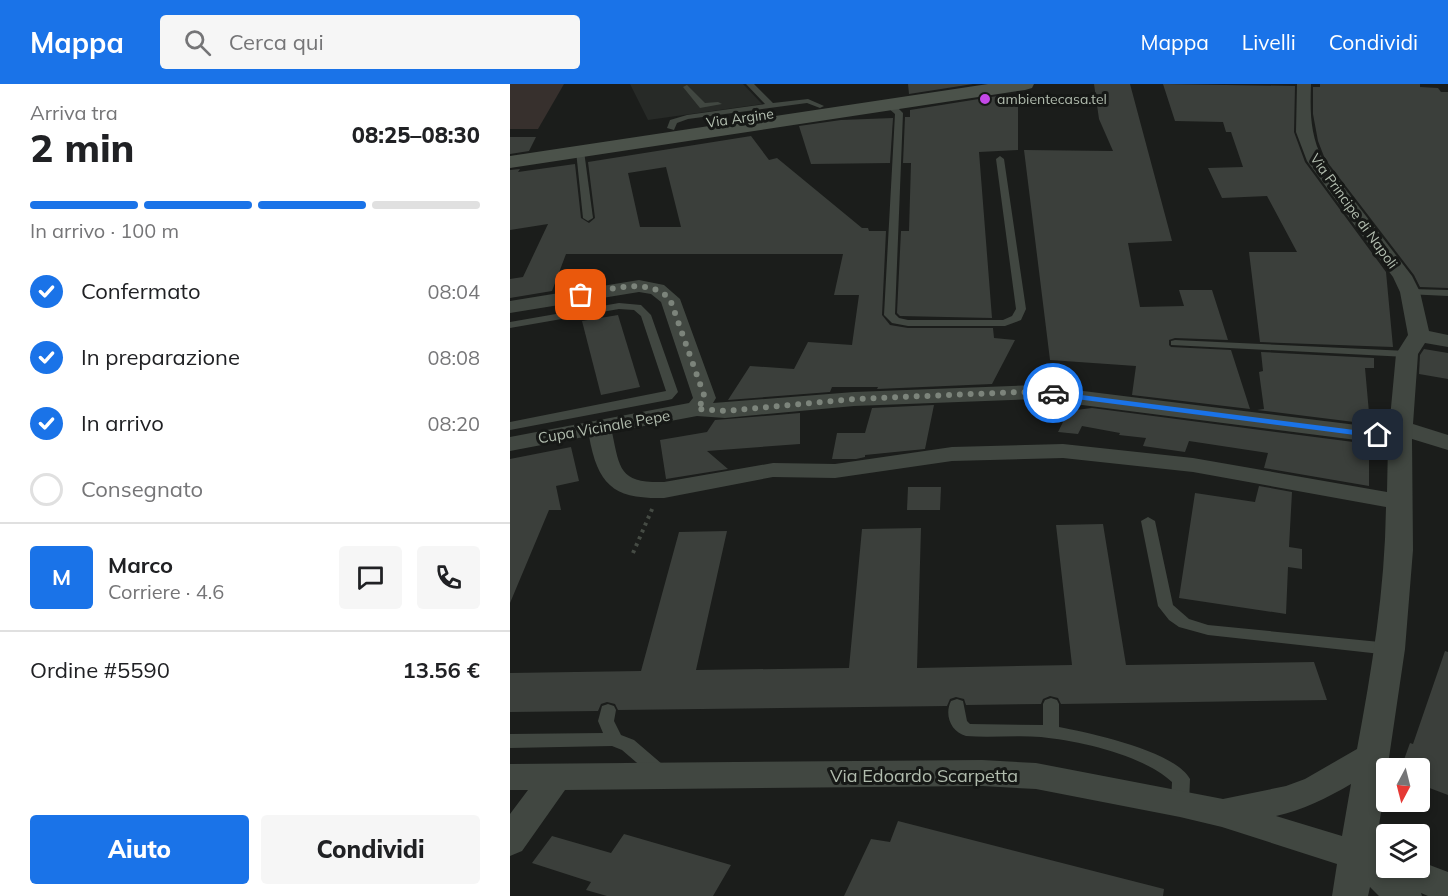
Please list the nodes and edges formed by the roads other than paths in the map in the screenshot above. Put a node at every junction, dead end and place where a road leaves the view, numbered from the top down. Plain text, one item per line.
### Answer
1 (750, 84) edge
2 (969, 84) edge
3 (1025, 84) edge
4 (1304, 84) edge
5 (687, 87) dead end
6 (763, 98) junction
7 (770, 105) junction
8 (890, 105) junction
9 (820, 106) junction
10 (671, 128) junction
11 (510, 151) edge
12 (580, 152) junction
13 (1000, 159) dead end
14 (510, 162) edge
15 (588, 218) dead end
16 (1410, 292) junction
17 (1448, 293) edge
18 (510, 307) edge
19 (510, 325) edge
20 (1448, 341) edge
21 (1175, 343) dead end
22 (1413, 345) junction
23 (697, 409) junction
24 (510, 426) edge
25 (599, 427) junction
26 (1401, 433) junction
27 (1448, 443) edge
28 (510, 444) edge
29 (1400, 502) junction
30 (1148, 521) dead end
31 (1390, 649) junction
32 (1051, 704) dead end
33 (957, 705) dead end
34 (608, 710) dead end
35 (1051, 732) junction
36 (614, 739) junction
37 (510, 741) edge
38 (1373, 756) junction
39 (664, 776) junction
40 (510, 777) edge
41 (556, 777) junction
42 (1180, 803) junction
43 (1222, 813) junction
44 (510, 841) edge
45 (1372, 859) edge
46 (1423, 878) edge
47 (1448, 888) edge
48 (1350, 896) edge
49 (1404, 896) edge

1 - 6 lane
2 - 9 street, Via Argine
3 - 8 street, Via Argine
4 - 16 street, Via Principe di Napoli
5 - 6 lane
6 - 7 lane
7 - 9 lane
7 - 10 lane
8 - 12 street, Via Argine
8 - 13 lane
9 - 10 street, Via Argine
10 - 11 street, Via Argine
12 - 14 street, Via Argine
12 - 15 lane
16 - 17 lane
16 - 22 street, Via Principe di Napoli
18 - 23 street
19 - 24 lane, Cupa Vicinale Pepe
20 - 22 street
21 - 22 lane
22 - 26 street, Via Principe di Napoli
23 - 25 street, Cupa Vicinale Pepe
23 - 26 street, Cupa Vicinale Pepe
25 - 28 street, Cupa Vicinale Pepe
25 - 29 street
26 - 27 street, Cupa Vicinale Pepe
26 - 29 street, Via Principe di Napoli
29 - 31 street, Via Principe di Napoli
30 - 31 lane
31 - 38 street, Via Principe di Napoli
32 - 35 lane
33 - 35 lane
34 - 36 lane
35 - 42 lane
36 - 37 lane
36 - 39 lane
38 - 43 street, Via Edoardo Scarpetta
38 - 45 street, Via Principe di Napoli
39 - 41 street, Via Edoardo Scarpetta
39 - 42 street, Via Edoardo Scarpetta
40 - 41 street, Via Edoardo Scarpetta
41 - 44 street
42 - 43 street, Via Edoardo Scarpetta
43 - 45 street, Via Edoardo Scarpetta
45 - 48 street, Via Principe di Napoli
45 - 49 street
46 - 47 street

